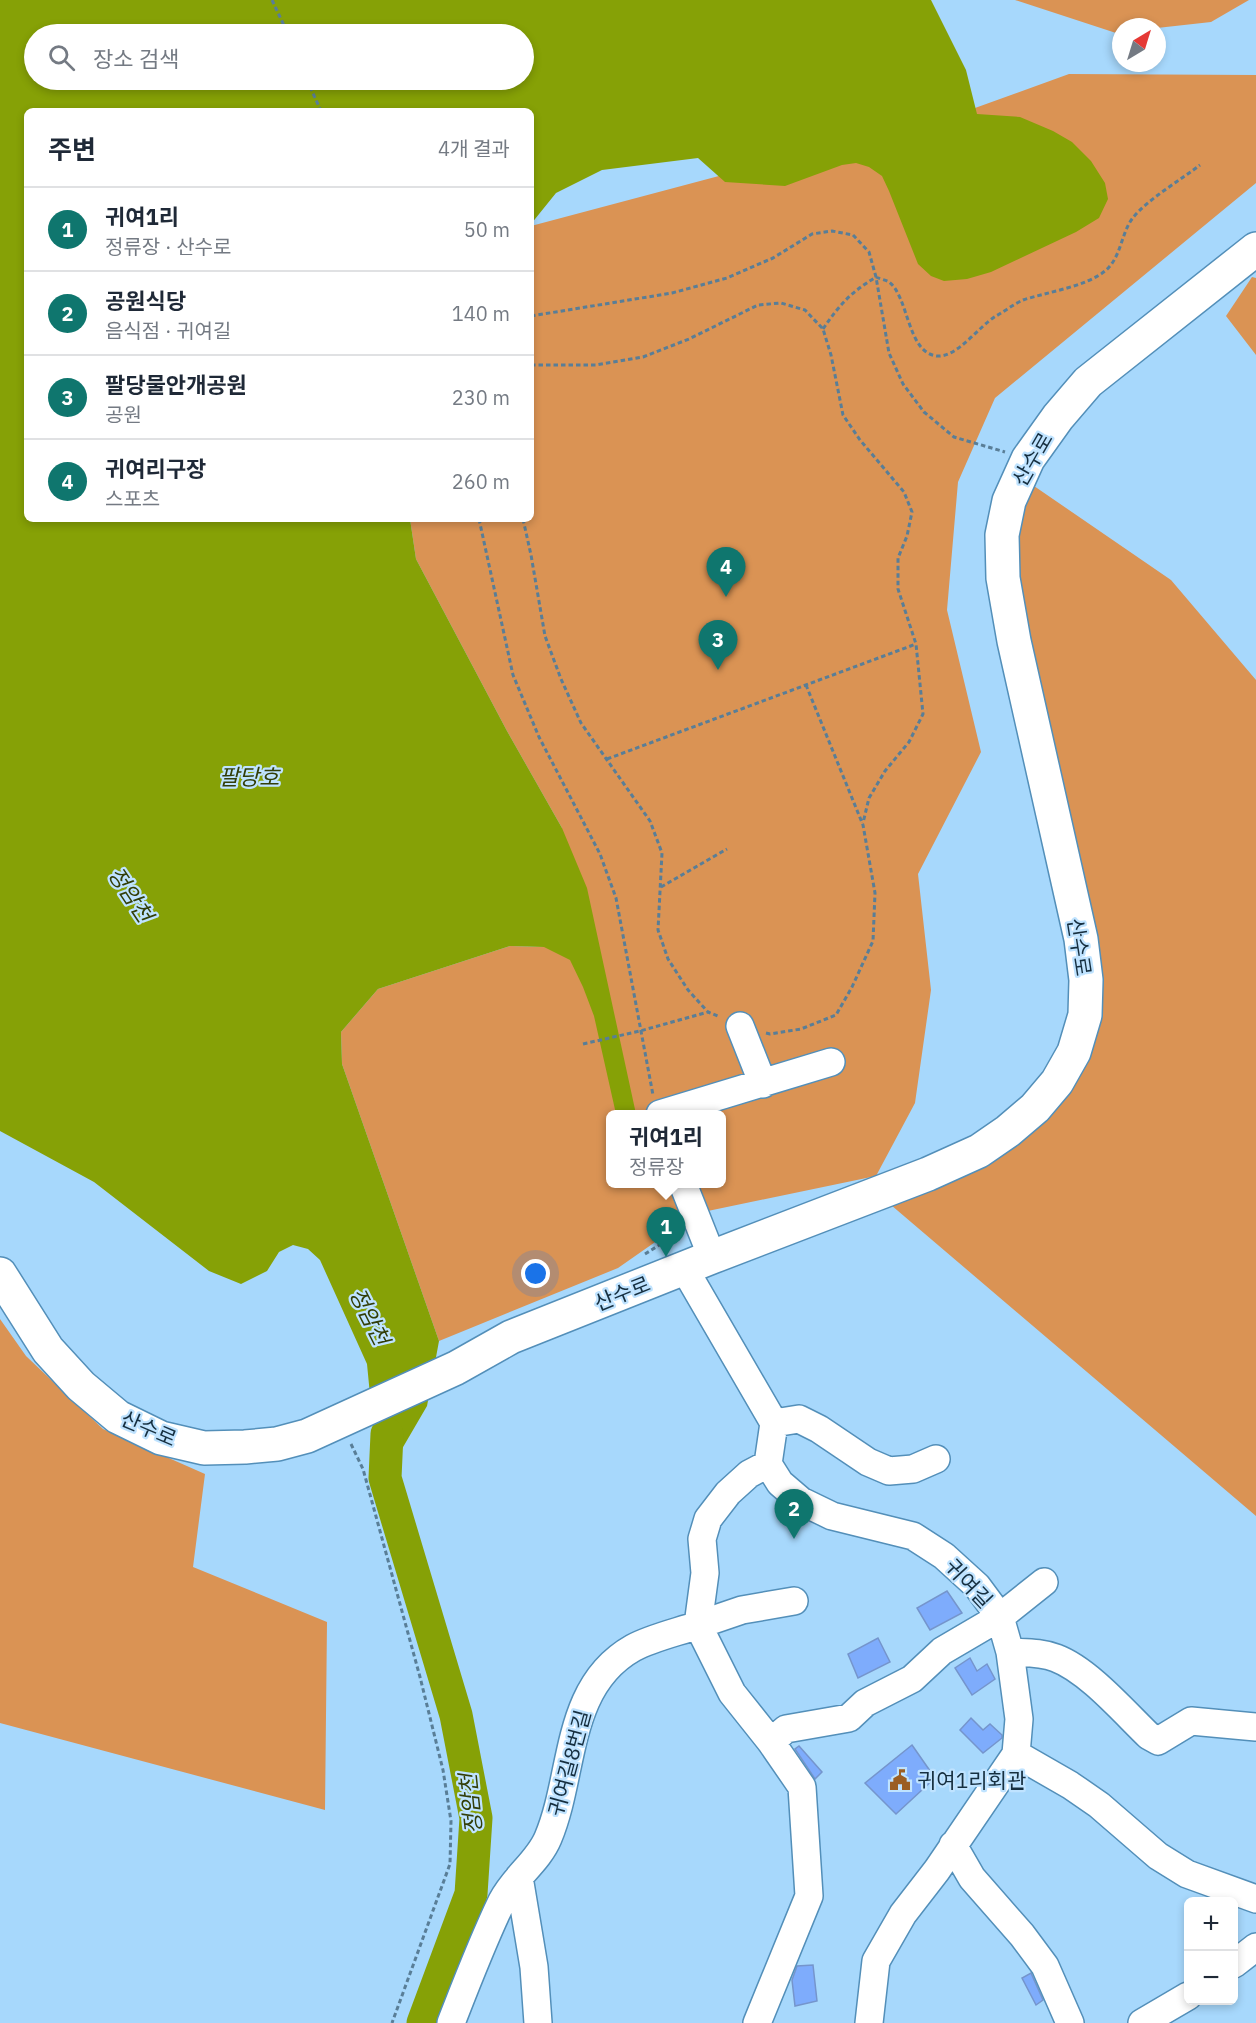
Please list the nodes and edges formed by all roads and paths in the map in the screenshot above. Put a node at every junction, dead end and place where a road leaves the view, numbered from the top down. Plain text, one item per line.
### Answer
1 (272, 0) edge
2 (283, 24) edge
3 (312, 90) edge
4 (320, 108) edge
5 (1200, 165) dead end
6 (1256, 249) edge
7 (876, 278) junction
8 (534, 316) edge
9 (823, 329) junction
10 (534, 365) edge
11 (1028, 459) junction
12 (480, 522) edge
13 (524, 522) edge
14 (915, 644) junction
15 (806, 685) junction
16 (607, 759) junction
17 (863, 825) junction
18 (727, 849) dead end
19 (661, 887) junction
20 (708, 1012) junction
21 (740, 1026) junction
22 (640, 1031) junction
23 (583, 1044) dead end
24 (831, 1062) dead end
25 (764, 1084) junction
26 (657, 1109) edge
27 (683, 1188) edge
28 (698, 1262) junction
29 (0, 1274) edge
30 (348, 1417) junction
31 (774, 1423) junction
32 (936, 1459) dead end
33 (768, 1464) junction
34 (1044, 1582) dead end
35 (794, 1601) dead end
36 (1000, 1617) junction
37 (698, 1625) junction
38 (1010, 1652) junction
39 (1256, 1727) edge
40 (771, 1742) junction
41 (1016, 1754) junction
42 (953, 1845) junction
43 (519, 1877) junction
44 (1256, 1899) edge
45 (1256, 1947) edge
46 (1238, 1960) edge
47 (1184, 1998) edge
48 (392, 2023) edge
49 (451, 2023) edge
50 (538, 2023) edge
51 (757, 2023) edge
52 (869, 2023) edge
53 (1070, 2023) edge
54 (1143, 2023) edge

1 - 2 path
3 - 4 path
5 - 7 path
6 - 11 main road, 산수로
7 - 8 path
7 - 9 path
7 - 11 path
9 - 10 path
9 - 14 path
11 - 28 main road, 산수로
12 - 22 path
13 - 16 path
14 - 15 path
14 - 17 path
15 - 16 path
15 - 17 path
16 - 19 path
17 - 21 path
18 - 19 path
19 - 20 path
20 - 21 path
20 - 22 path
21 - 25 street
22 - 23 path
22 - 26 path
24 - 25 street
25 - 26 street
27 - 28 street
28 - 30 main road, 산수로
28 - 31 street
29 - 30 main road, 산수로
30 - 48 path
31 - 32 street
31 - 33 street
33 - 36 street, 귀여길
33 - 37 street
34 - 36 street
35 - 37 street, 귀여길8번길
36 - 38 street, 귀여길
36 - 40 street
37 - 40 street
37 - 43 street, 귀여길8번길
38 - 39 street
38 - 41 street, 귀여길
40 - 51 street
41 - 42 street, 귀여길
41 - 44 street
42 - 52 street, 귀여길
42 - 53 street
43 - 49 street, 귀여길8번길
43 - 50 street
45 - 46 street
47 - 54 street

